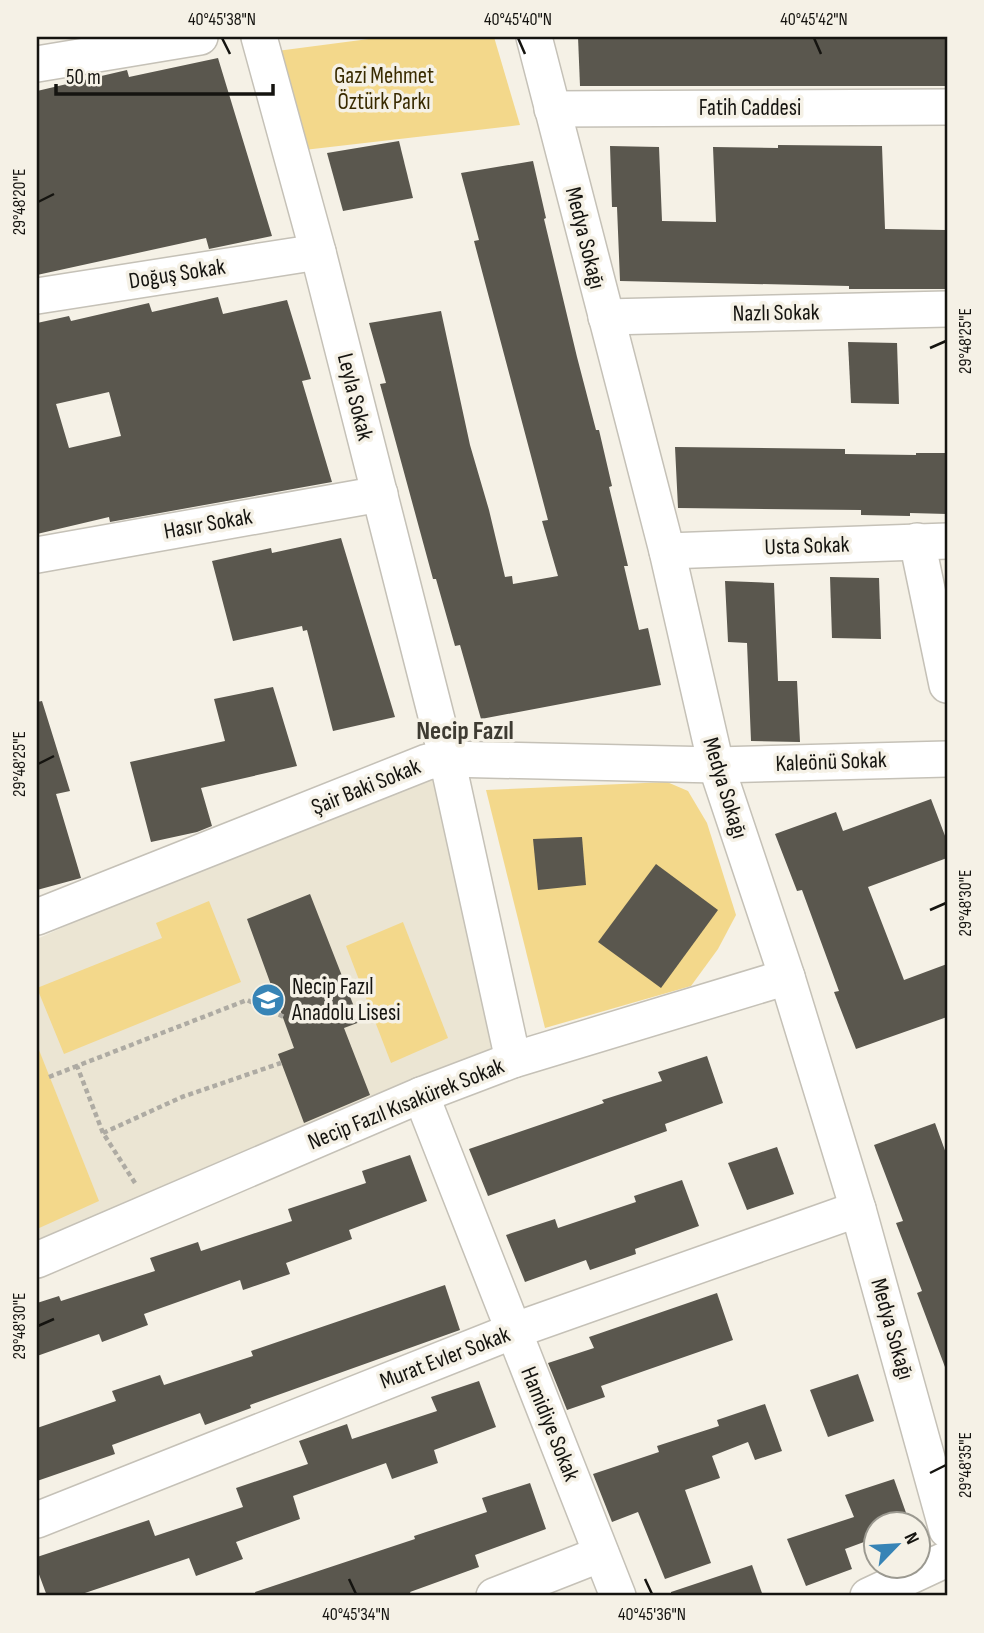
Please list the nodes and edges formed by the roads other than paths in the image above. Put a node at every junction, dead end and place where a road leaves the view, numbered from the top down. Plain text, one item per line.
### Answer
1 (200, 37) edge
2 (259, 37) edge
3 (534, 37) edge
4 (37, 64) edge
5 (947, 107) edge
6 (552, 109) junction
7 (318, 252) junction
8 (37, 296) edge
9 (947, 309) edge
10 (606, 317) junction
11 (380, 494) junction
12 (932, 541) edge
13 (667, 551) junction
14 (37, 555) edge
15 (947, 684) edge
16 (447, 759) junction
17 (947, 759) edge
18 (716, 765) junction
19 (37, 917) edge
20 (787, 977) junction
21 (513, 1060) junction
22 (421, 1095) junction
23 (858, 1209) junction
24 (37, 1260) edge
25 (513, 1331) junction
26 (935, 1436) edge
27 (37, 1520) edge
28 (947, 1530) edge
29 (601, 1554) junction
30 (947, 1559) edge
31 (494, 1596) edge
32 (618, 1596) edge
33 (868, 1596) edge

1 - 4 street
2 - 7 street, Leyla Sokak
3 - 6 street, Medya Sokağı
5 - 6 street, Fatih Caddesi
6 - 10 street, Medya Sokağı
7 - 8 street, Doğuş Sokak
7 - 11 street, Leyla Sokak
9 - 10 street, Nazlı Sokak
10 - 13 street, Medya Sokağı
11 - 14 street, Hasır Sokak
11 - 16 street, Leyla Sokak
12 - 13 street, Usta Sokak
12 - 15 street
13 - 18 street, Medya Sokağı
16 - 18 street, Şair Baki Sokak
16 - 19 street, Şair Baki Sokak
16 - 21 street, Leyla Sokak
17 - 18 street, Kaleönü Sokak
18 - 20 street, Medya Sokağı
20 - 21 street, Necip Fazıl Kısakürek Sokak
20 - 23 street, Medya Sokağı
21 - 22 street, Necip Fazıl Kısakürek Sokak
22 - 24 street, Necip Fazıl Kısakürek Sokak
22 - 25 street, Hamidiye Sokak
23 - 25 street, Murat Evler Sokak
23 - 26 street, Medya Sokağı
25 - 27 street, Murat Evler Sokak
25 - 29 street, Hamidiye Sokak
26 - 28 street, Medya Sokağı
29 - 31 street
29 - 32 street, Hamidiye Sokak
30 - 33 street

